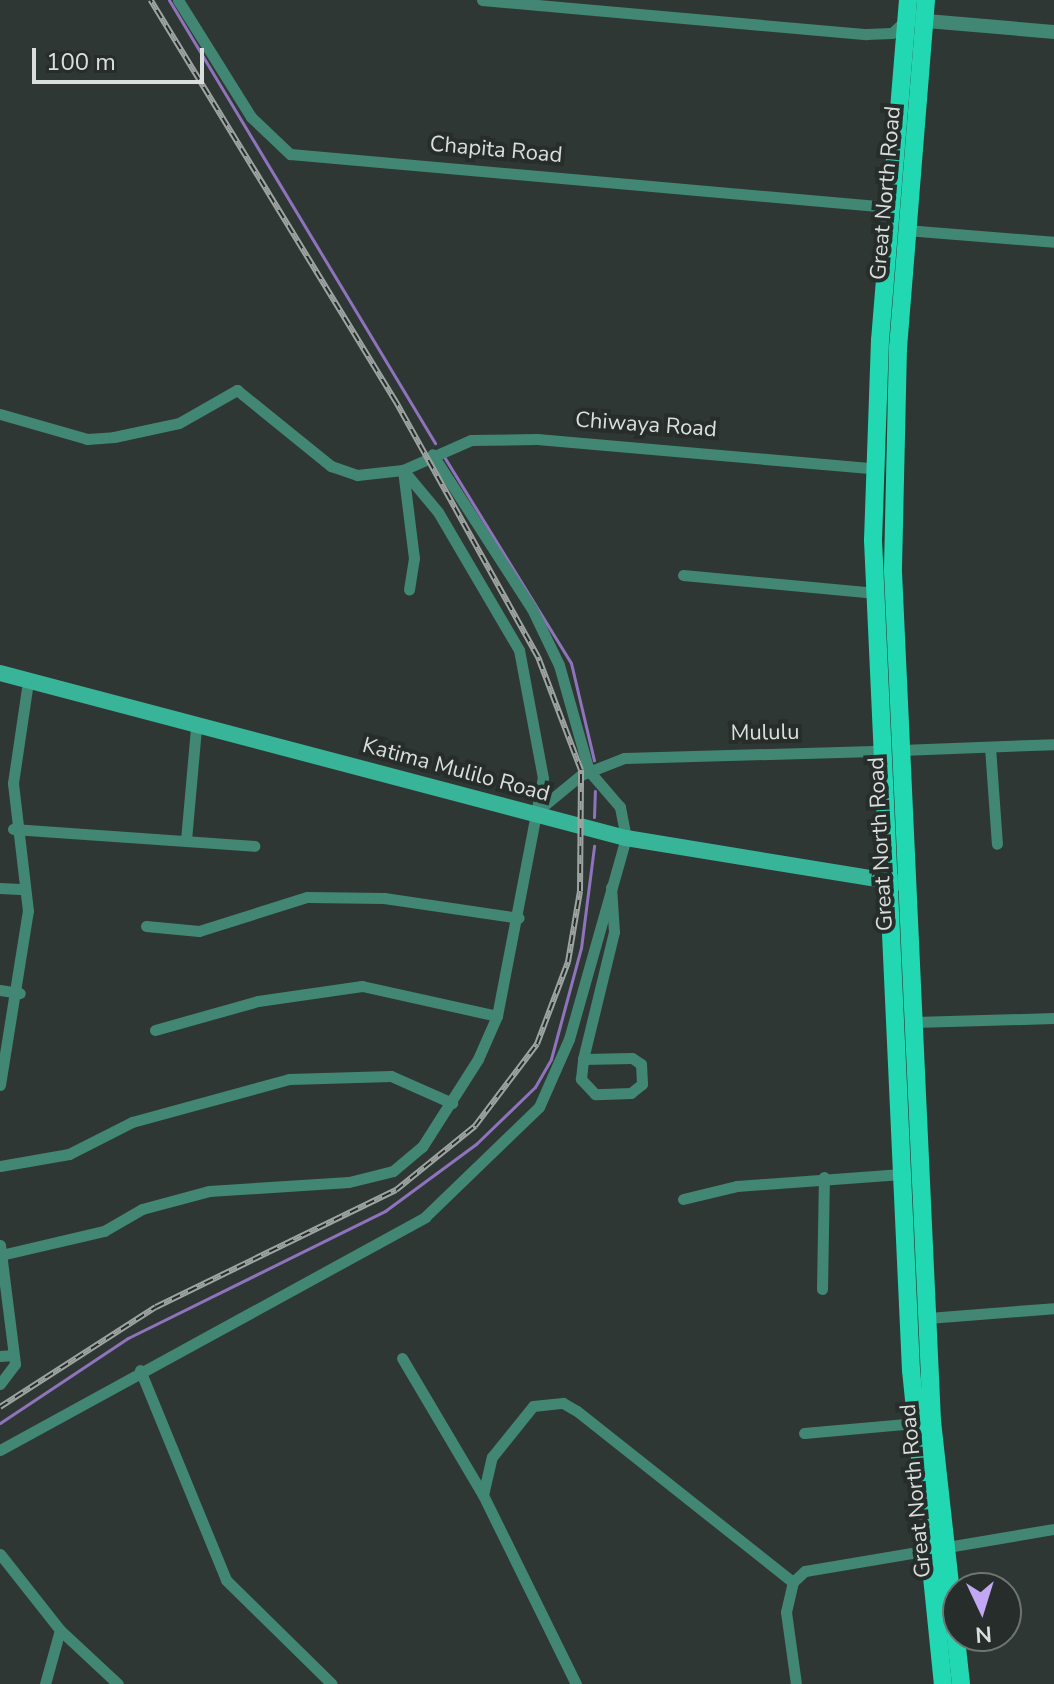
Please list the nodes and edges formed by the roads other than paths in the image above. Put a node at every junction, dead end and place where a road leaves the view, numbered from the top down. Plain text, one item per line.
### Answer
1 (178, 0) edge
2 (482, 0) edge
3 (908, 0) edge
4 (926, 0) edge
5 (915, 20) junction
6 (1054, 32) edge
7 (889, 207) junction
8 (906, 230) junction
9 (1054, 242) edge
10 (0, 414) edge
11 (432, 454) junction
12 (883, 469) junction
13 (403, 470) junction
14 (683, 575) dead end
15 (409, 590) dead end
16 (876, 593) junction
17 (0, 673) edge
18 (28, 681) junction
19 (196, 729) junction
20 (1054, 744) edge
21 (990, 747) junction
22 (901, 750) junction
23 (882, 751) junction
24 (589, 771) junction
25 (540, 812) junction
26 (13, 829) junction
27 (626, 838) junction
28 (186, 840) junction
29 (997, 844) dead end
30 (254, 846) dead end
31 (610, 882) junction
32 (896, 883) junction
33 (0, 888) edge
34 (20, 889) junction
35 (519, 918) junction
36 (146, 926) dead end
37 (0, 990) edge
38 (20, 993) junction
39 (497, 1016) junction
40 (1054, 1018) edge
41 (914, 1022) junction
42 (155, 1030) dead end
43 (583, 1059) junction
44 (0, 1078) edge
45 (0, 1085) edge
46 (452, 1103) junction
47 (0, 1166) edge
48 (902, 1174) junction
49 (824, 1177) junction
50 (683, 1199) dead end
51 (0, 1245) edge
52 (1, 1255) edge
53 (2, 1275) edge
54 (822, 1289) dead end
55 (1054, 1308) edge
56 (928, 1318) junction
57 (13, 1355) junction
58 (0, 1356) edge
59 (402, 1358) dead end
60 (140, 1370) junction
61 (0, 1384) edge
62 (915, 1423) junction
63 (804, 1433) dead end
64 (0, 1450) edge
65 (483, 1495) junction
66 (1054, 1529) edge
67 (934, 1546) junction
68 (0, 1554) edge
69 (793, 1582) junction
70 (60, 1630) junction
71 (45, 1684) edge
72 (118, 1684) edge
73 (332, 1684) edge
74 (576, 1684) edge
75 (796, 1684) edge
76 (943, 1684) edge
77 (961, 1684) edge

1 - 7 street, Chapita Road
2 - 5 street
3 - 5 main road, Great North Road
4 - 5 main road, Great North Road
5 - 6 street
5 - 7 main road, Great North Road
5 - 8 main road, Great North Road
7 - 12 main road, Great North Road
8 - 9 street
8 - 12 main road, Great North Road
10 - 13 street
11 - 12 street, Chiwaya Road
11 - 13 street, Chiwaya Road
11 - 24 street
12 - 16 main road, Great North Road
12 - 22 main road, Great North Road
13 - 15 street
13 - 25 street
14 - 16 street
16 - 23 main road, Great North Road
17 - 18 main road, Katima Mulilo Road
18 - 19 main road, Katima Mulilo Road
18 - 26 street
19 - 25 main road, Katima Mulilo Road
19 - 28 street
20 - 21 street
21 - 22 street
21 - 29 street
22 - 32 main road, Great North Road
23 - 24 street, Mululu
23 - 32 main road, Great North Road
24 - 25 street
24 - 27 street
25 - 27 main road, Katima Mulilo Road
25 - 35 street
26 - 28 street
26 - 34 street
27 - 31 street
27 - 32 main road, Katima Mulilo Road
28 - 30 street
31 - 43 street
31 - 60 street
32 - 41 main road, Great North Road
32 - 48 main road, Great North Road
33 - 34 street
34 - 38 street
35 - 36 street
35 - 39 street
37 - 38 street
38 - 44 street
39 - 42 street
39 - 46 street
40 - 41 street
41 - 56 main road, Great North Road
43 - 43 street
44 - 45 street
46 - 47 street
46 - 52 street
48 - 49 street
48 - 62 main road, Great North Road
49 - 50 street
49 - 54 street
51 - 52 street
52 - 53 street
53 - 57 street
55 - 56 street
56 - 67 main road, Great North Road
57 - 58 street
57 - 61 street
59 - 65 street
60 - 64 street
60 - 73 street
62 - 63 street
62 - 67 main road, Great North Road
65 - 69 street
65 - 74 street
66 - 67 street
67 - 69 street
67 - 76 main road, Great North Road
67 - 77 main road, Great North Road
68 - 70 street
69 - 75 street
70 - 71 street
70 - 72 street

